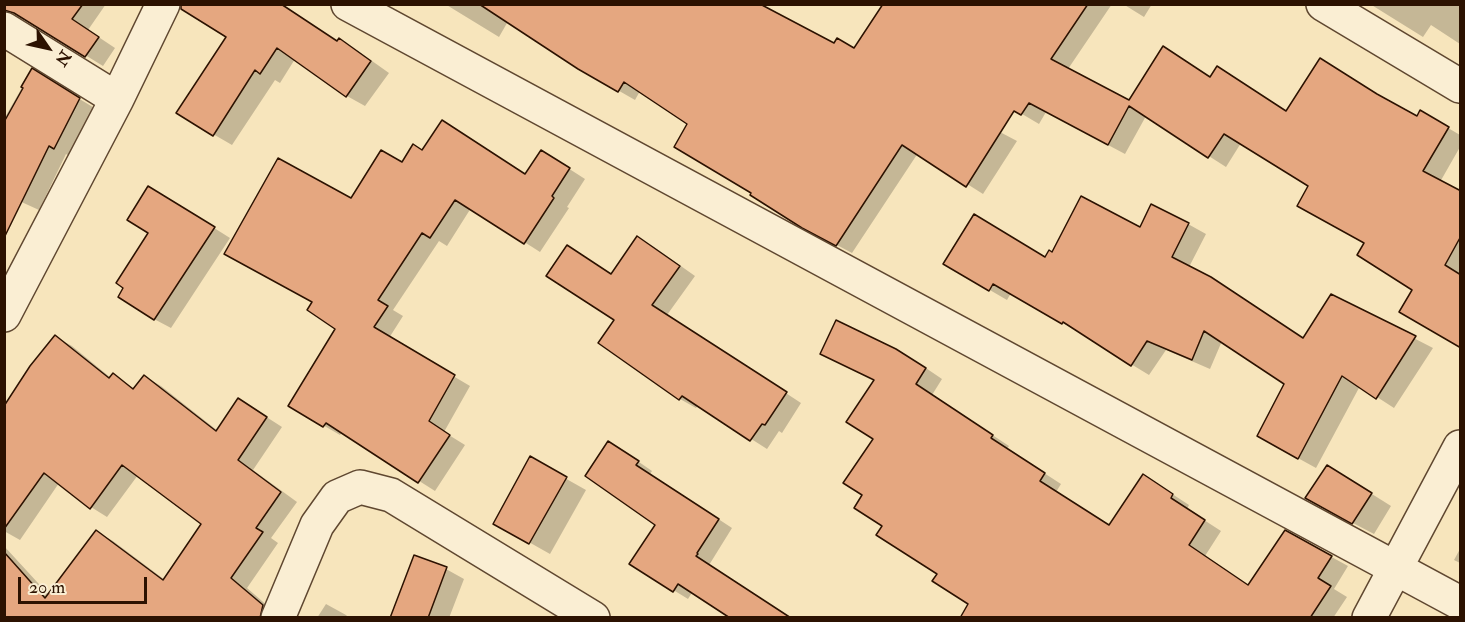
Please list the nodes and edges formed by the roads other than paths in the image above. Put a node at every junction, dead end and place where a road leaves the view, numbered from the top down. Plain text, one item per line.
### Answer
1 (163, 4) edge
2 (348, 4) edge
3 (1323, 4) edge
4 (4, 29) edge
5 (1461, 86) edge
6 (117, 99) junction
7 (4, 315) edge
8 (1461, 447) edge
9 (1395, 568) junction
10 (1461, 603) edge
11 (278, 618) edge
12 (593, 618) edge
13 (1369, 618) edge

1 - 6 street
2 - 9 street
3 - 5 street
4 - 6 street
6 - 7 street
8 - 9 street
9 - 10 street
9 - 13 street
11 - 12 street

